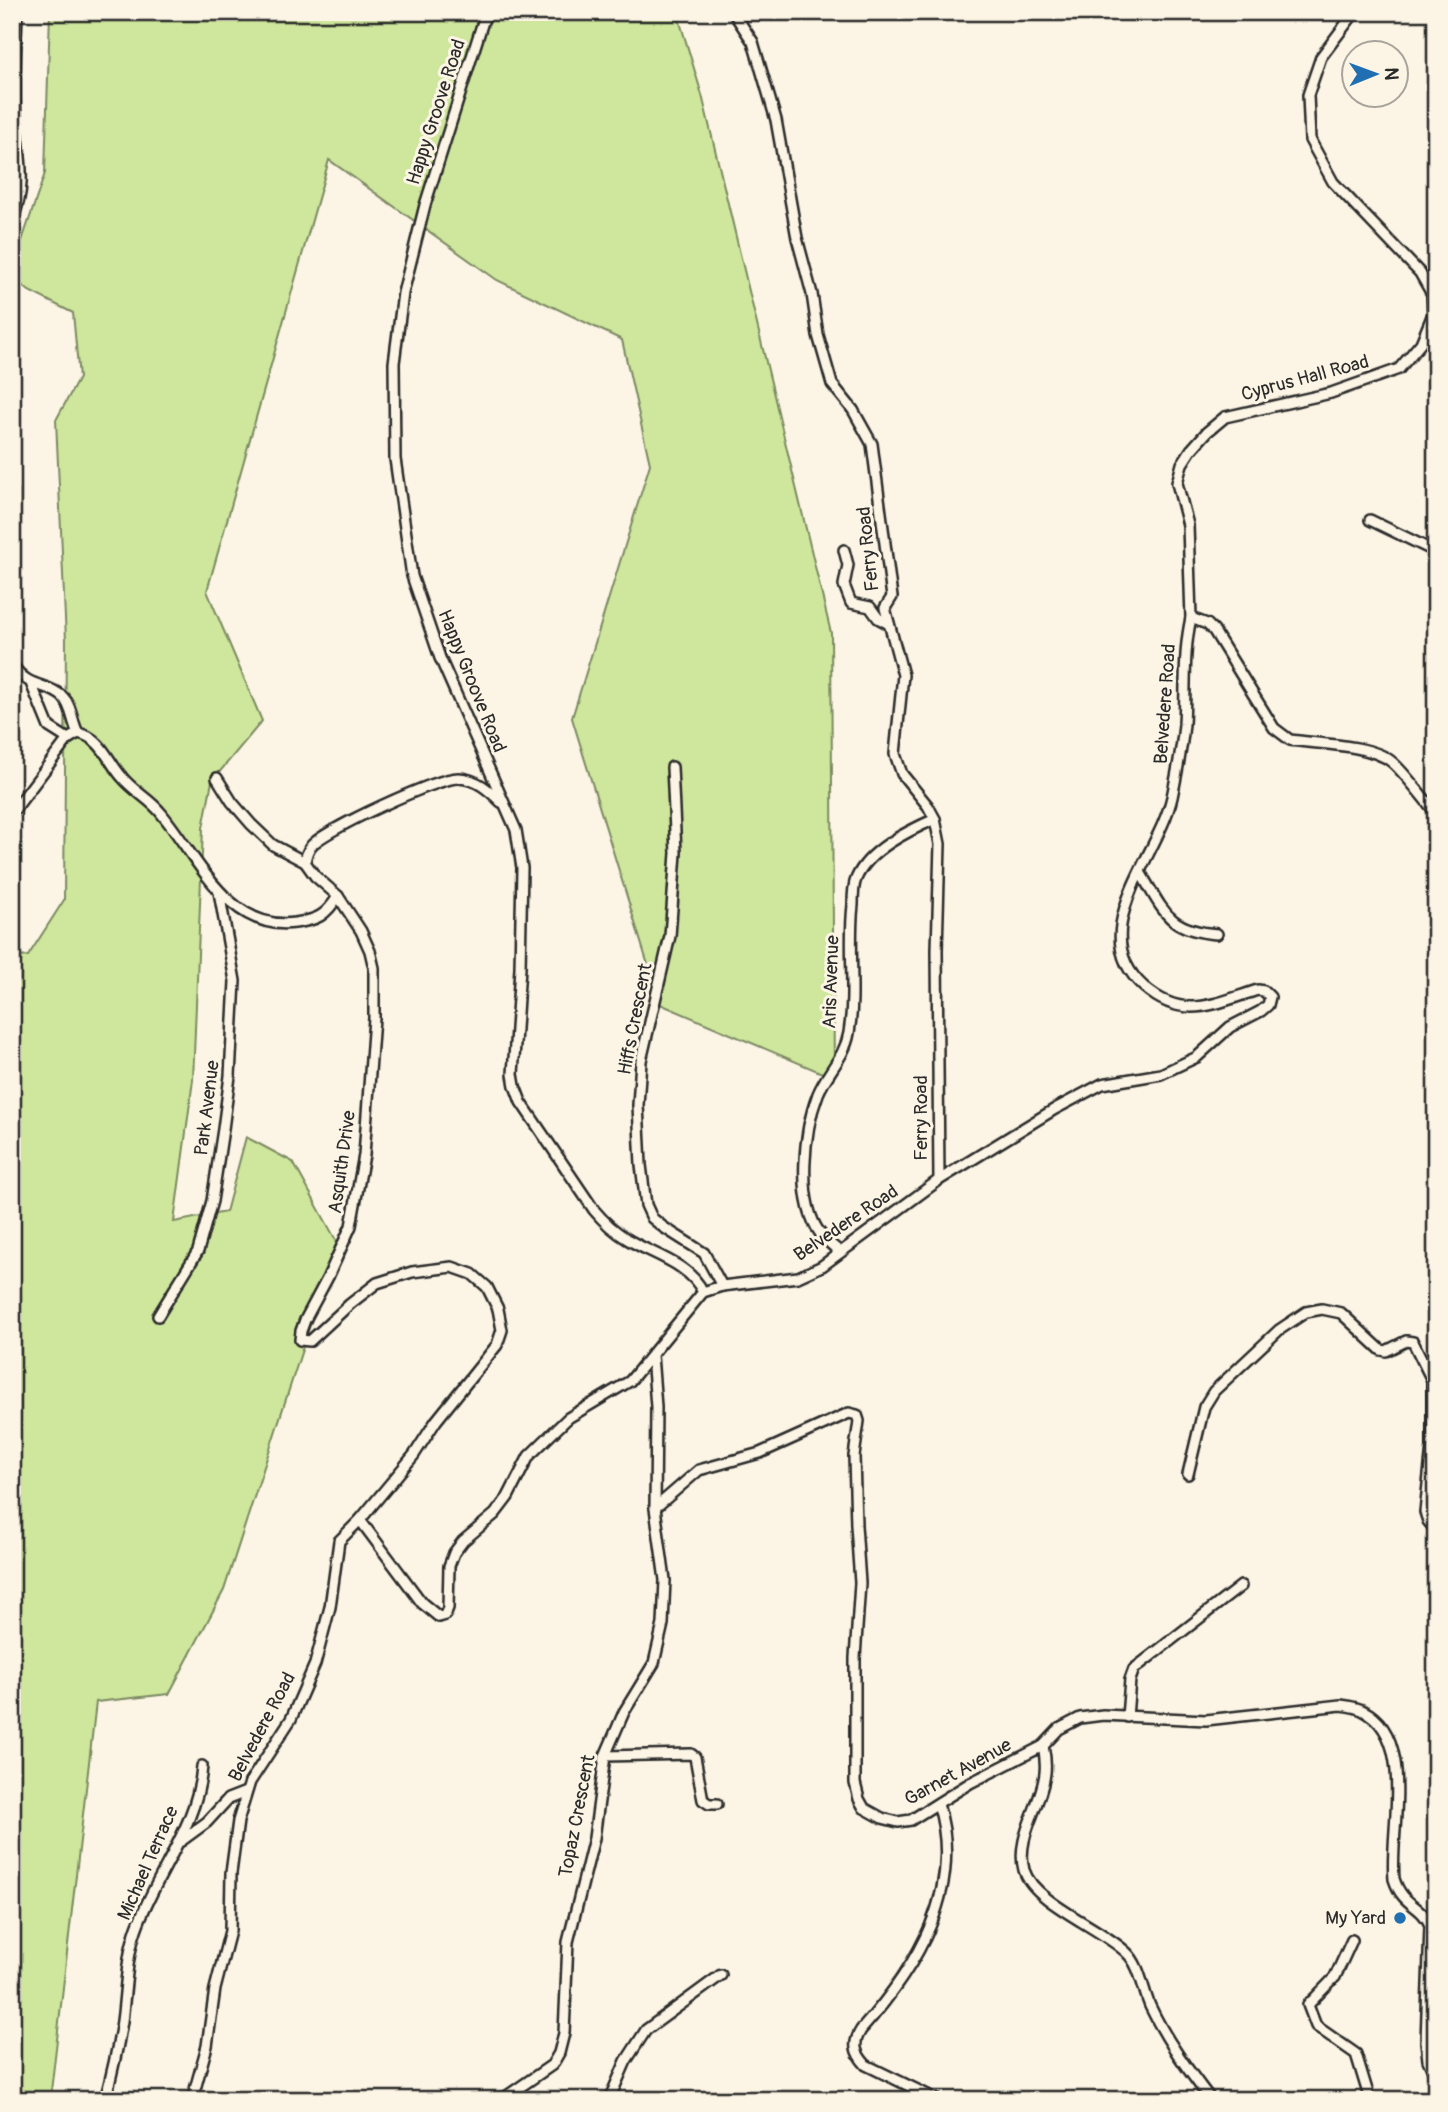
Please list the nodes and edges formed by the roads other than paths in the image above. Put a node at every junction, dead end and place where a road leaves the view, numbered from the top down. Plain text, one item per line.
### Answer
1 (17, 12) edge
2 (486, 12) edge
3 (733, 12) edge
4 (1355, 12) edge
5 (12, 220) edge
6 (12, 491) edge
7 (12, 505) edge
8 (1370, 520) dead end
9 (844, 550) dead end
10 (1436, 552) edge
11 (1191, 618) junction
12 (889, 624) junction
13 (12, 664) edge
14 (32, 684) junction
15 (78, 733) junction
16 (68, 739) junction
17 (672, 767) dead end
18 (217, 778) dead end
19 (505, 805) junction
20 (12, 813) edge
21 (1436, 813) edge
22 (935, 819) junction
23 (305, 862) junction
24 (1140, 872) junction
25 (219, 892) junction
26 (338, 896) junction
27 (1217, 933) dead end
28 (939, 1180) junction
29 (840, 1252) junction
30 (722, 1286) junction
31 (703, 1292) junction
32 (158, 1316) dead end
33 (652, 1355) junction
34 (1188, 1474) dead end
35 (655, 1508) junction
36 (360, 1520) junction
37 (1436, 1530) edge
38 (1241, 1586) dead end
39 (1127, 1717) junction
40 (1043, 1746) junction
41 (605, 1756) junction
42 (202, 1766) dead end
43 (246, 1792) junction
44 (717, 1804) dead end
45 (938, 1804) junction
46 (175, 1847) junction
47 (1352, 1940) dead end
48 (721, 1975) dead end
49 (1436, 2077) edge
50 (506, 2098) edge
51 (105, 2100) edge
52 (192, 2100) edge
53 (609, 2100) edge
54 (938, 2100) edge
55 (1211, 2100) edge
56 (1370, 2100) edge

1 - 5 street
2 - 19 street, Happy Groove Road
3 - 12 street, Ferry Road
4 - 11 street, Cyprus Hall Road
6 - 7 street
8 - 10 street
9 - 12 street
11 - 21 street, Belvedere Road
11 - 24 street, Belvedere Road
12 - 22 street, Ferry Road
13 - 14 street
14 - 15 street
14 - 16 street
15 - 16 street
15 - 25 street
16 - 20 street
17 - 30 street, Hiffs Crescent
18 - 23 street, Asquith Drive
19 - 23 street
19 - 31 street, Happy Groove Road
22 - 28 street, Ferry Road
22 - 29 street, Aris Avenue
23 - 26 street, Asquith Drive
24 - 27 street
24 - 28 street, Belvedere Road
25 - 26 street
25 - 32 street, Park Avenue
26 - 36 street, Asquith Drive
28 - 29 street, Belvedere Road
29 - 30 street, Belvedere Road
30 - 31 street, Belvedere Road
31 - 33 street
33 - 35 street, Topaz Crescent
33 - 36 street
34 - 37 street
35 - 41 street, Topaz Crescent
35 - 45 street, Garnet Avenue
36 - 43 street, Belvedere Road
38 - 39 street
39 - 40 street, Garnet Avenue
39 - 49 street, Garnet Avenue
40 - 45 street, Garnet Avenue
40 - 55 street
41 - 44 street
41 - 50 street, Topaz Crescent
42 - 46 street, Michael Terrace
43 - 46 street
43 - 52 street, Belvedere Road
45 - 54 street
46 - 51 street, Michael Terrace
47 - 56 street
48 - 53 street

